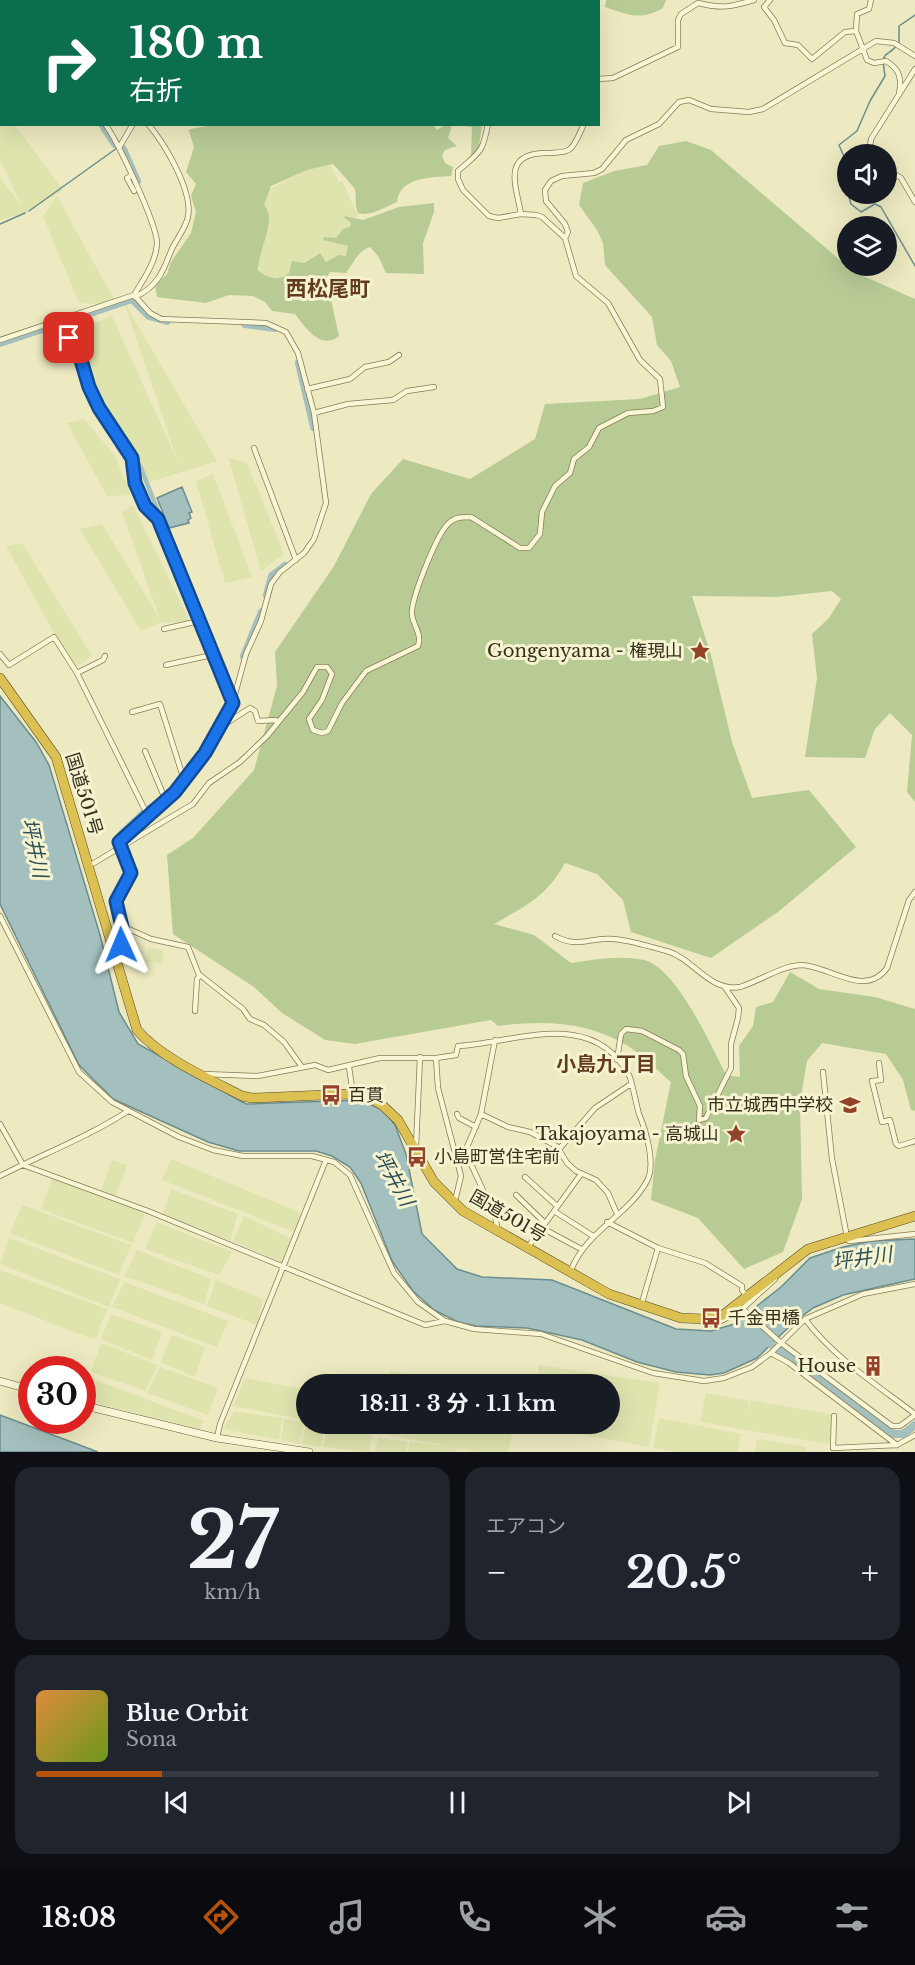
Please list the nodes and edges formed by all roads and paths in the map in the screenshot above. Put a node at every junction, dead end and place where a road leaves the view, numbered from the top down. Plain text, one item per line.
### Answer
1 (754, 0) edge
2 (770, 0) edge
3 (871, 0) edge
4 (856, 31) junction
5 (861, 48) junction
6 (915, 56) edge
7 (915, 69) edge
8 (600, 79) edge
9 (898, 94) junction
10 (106, 126) edge
11 (132, 126) edge
12 (150, 126) edge
13 (488, 126) edge
14 (583, 126) edge
15 (870, 144) edge
16 (120, 146) junction
17 (132, 175) junction
18 (897, 176) edge
19 (134, 191) dead end
20 (915, 202) edge
21 (521, 214) junction
22 (565, 238) junction
23 (135, 296) junction
24 (60, 322) junction
25 (0, 340) edge
26 (399, 355) dead end
27 (434, 387) dead end
28 (307, 389) junction
29 (314, 413) junction
30 (254, 448) dead end
31 (296, 559) junction
32 (199, 621) junction
33 (164, 629) dead end
34 (0, 654) edge
35 (212, 655) junction
36 (105, 656) dead end
37 (166, 665) dead end
38 (77, 673) junction
39 (0, 678) edge
40 (233, 703) junction
41 (132, 712) dead end
42 (276, 720) dead end
43 (222, 726) junction
44 (145, 751) dead end
45 (183, 779) junction
46 (164, 799) junction
47 (145, 810) dead end
48 (120, 849) junction
49 (89, 866) junction
50 (915, 892) edge
51 (0, 916) edge
52 (122, 927) junction
53 (555, 936) dead end
54 (116, 955) junction
55 (199, 975) junction
56 (724, 986) junction
57 (195, 1011) dead end
58 (495, 1040) junction
59 (420, 1058) junction
60 (436, 1058) junction
61 (617, 1060) junction
62 (879, 1063) dead end
63 (302, 1067) junction
64 (350, 1067) junction
65 (823, 1072) dead end
66 (204, 1074) junction
67 (631, 1084) junction
68 (353, 1094) junction
69 (128, 1111) junction
70 (458, 1114) dead end
71 (481, 1114) junction
72 (0, 1124) edge
73 (476, 1127) junction
74 (915, 1141) edge
75 (558, 1149) junction
76 (415, 1153) junction
77 (326, 1160) junction
78 (23, 1165) junction
79 (581, 1174) junction
80 (0, 1176) edge
81 (525, 1177) dead end
82 (516, 1196) dead end
83 (455, 1204) junction
84 (556, 1208) junction
85 (617, 1214) junction
86 (915, 1216) edge
87 (607, 1222) junction
88 (543, 1225) junction
89 (498, 1232) junction
90 (915, 1234) edge
91 (593, 1236) junction
92 (847, 1237) junction
93 (528, 1247) junction
94 (658, 1248) junction
95 (581, 1249) junction
96 (283, 1268) junction
97 (571, 1270) junction
98 (780, 1271) junction
99 (915, 1284) edge
100 (747, 1297) junction
101 (641, 1306) junction
102 (744, 1309) junction
103 (701, 1319) junction
104 (805, 1319) junction
105 (445, 1321) junction
106 (780, 1343) junction
107 (772, 1353) junction
108 (796, 1354) junction
109 (789, 1363) junction
110 (0, 1381) edge
111 (18, 1386) edge
112 (96, 1408) edge
113 (915, 1415) edge
114 (834, 1416) dead end
115 (915, 1436) edge
116 (217, 1438) junction
117 (897, 1445) junction
118 (309, 1452) edge
119 (895, 1452) edge

1 - 8 street
2 - 4 street
3 - 4 street
4 - 5 street
5 - 6 street
5 - 9 street
5 - 22 street
7 - 9 street
9 - 15 street
10 - 16 street
11 - 16 street
12 - 23 street
13 - 21 street
14 - 21 street
16 - 17 street
17 - 19 street
17 - 23 street
18 - 20 street
21 - 22 street
22 - 48 street
23 - 24 street
23 - 28 street
24 - 25 street
24 - 32 street
26 - 28 street
27 - 29 street
28 - 29 street
29 - 31 street
30 - 31 street
31 - 40 street
32 - 33 street
32 - 35 street
34 - 38 street
35 - 37 street
35 - 40 street
36 - 38 street
38 - 47 street
39 - 49 highway, 国道501号
40 - 43 street
41 - 45 street
42 - 43 street
43 - 45 street
44 - 46 street
45 - 46 street
46 - 48 street
48 - 49 street
48 - 52 street
49 - 54 highway, 国道501号
50 - 56 street
51 - 69 street
52 - 54 street
52 - 55 street
53 - 56 street
54 - 66 highway, 国道501号
55 - 57 street
55 - 63 street
56 - 61 street
58 - 60 street
58 - 61 street
58 - 71 street
59 - 60 street
59 - 64 street
59 - 76 street
60 - 83 street
61 - 67 street
62 - 74 street
63 - 64 street
63 - 66 street
64 - 68 street
65 - 92 street
66 - 68 highway, 国道501号
67 - 75 street
67 - 85 street
68 - 76 highway, 国道501号
69 - 77 street
69 - 78 street
70 - 73 street
71 - 73 street
71 - 75 street
72 - 78 street
73 - 89 street
75 - 79 street
76 - 83 highway, 国道501号
77 - 96 street
77 - 105 street
78 - 80 street
78 - 96 street
79 - 84 street
79 - 85 street
81 - 84 street
82 - 88 street
83 - 89 highway, 国道501号
84 - 88 street
84 - 91 street
85 - 87 street
86 - 92 highway, 国道501号
87 - 91 street
87 - 94 street
88 - 93 street
88 - 95 street
89 - 93 highway, 国道501号
90 - 98 street
91 - 95 street
92 - 98 highway, 国道501号
93 - 97 highway, 国道501号
94 - 100 street
94 - 101 street
95 - 97 street
96 - 105 street
96 - 116 street
97 - 101 highway, 国道501号
98 - 100 highway, 国道501号
98 - 102 street
99 - 104 street
100 - 103 highway, 国道501号
101 - 103 highway, 国道501号
102 - 103 street
102 - 106 street
104 - 106 street
104 - 113 street
105 - 107 street
106 - 107 street
106 - 108 street
107 - 109 street
108 - 109 street
108 - 113 street
109 - 117 street
110 - 111 street
112 - 116 street
114 - 117 street
115 - 117 street
116 - 118 street
117 - 119 street

